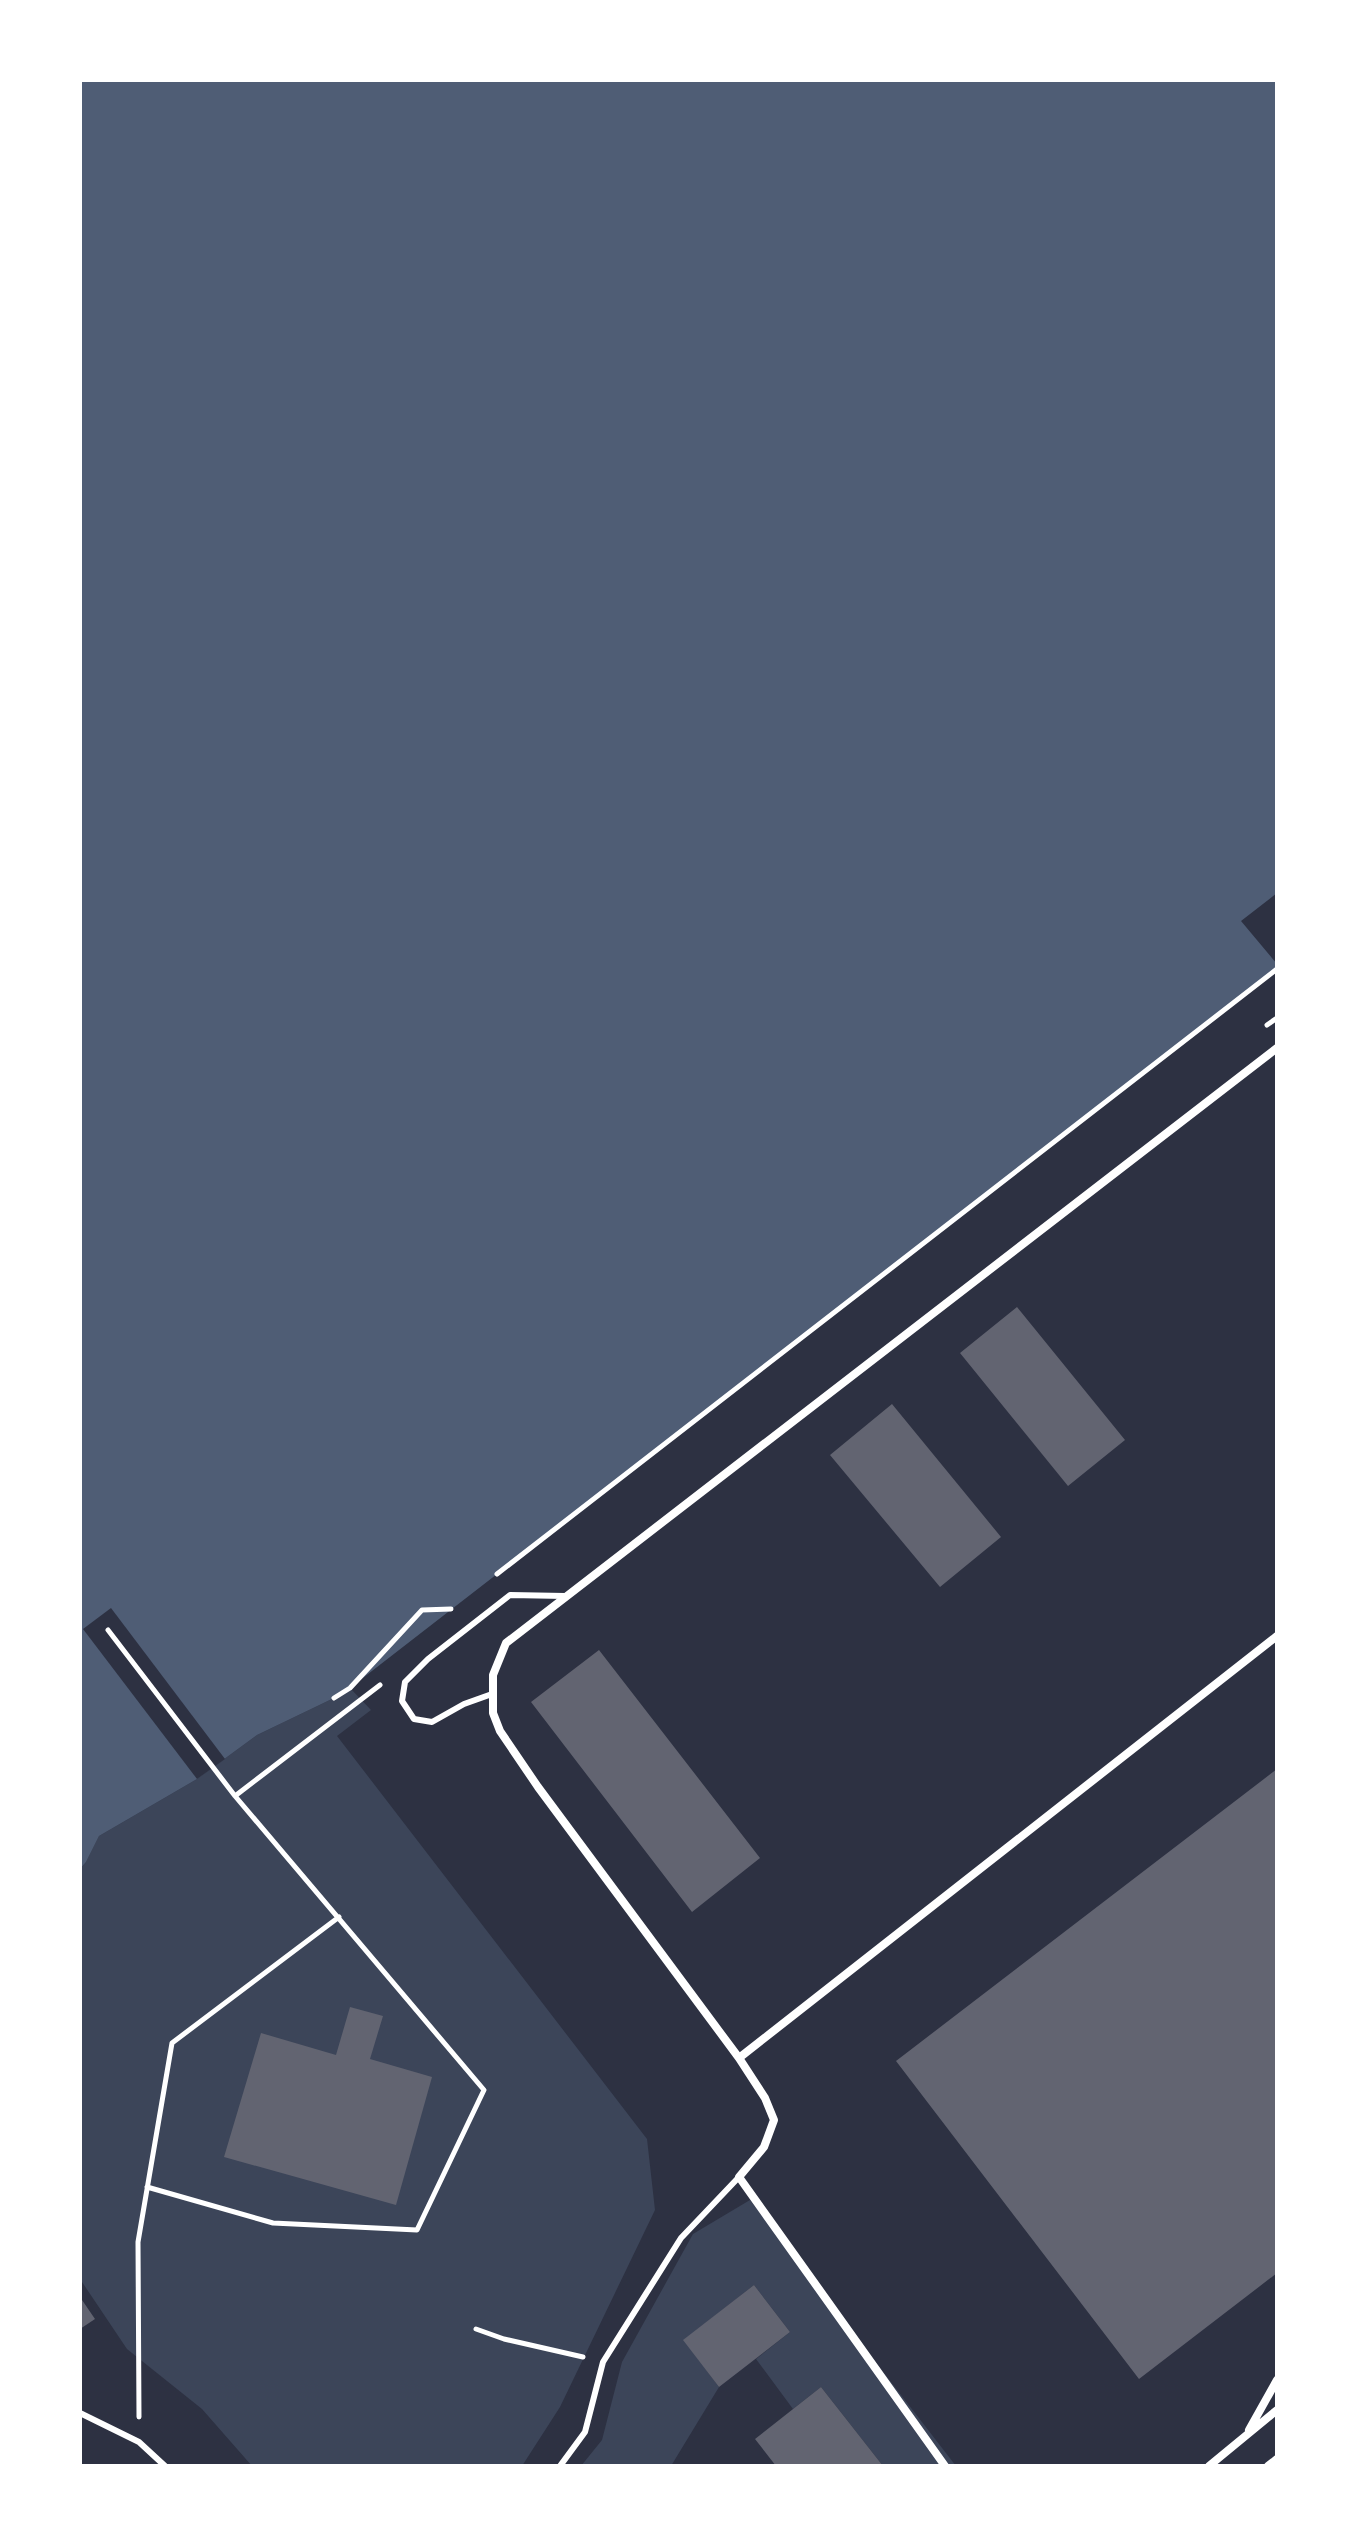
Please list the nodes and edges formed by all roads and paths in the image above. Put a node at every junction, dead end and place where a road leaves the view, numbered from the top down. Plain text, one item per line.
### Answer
1 (1277, 969) edge
2 (1277, 1018) edge
3 (1264, 1027) dead end
4 (1277, 1048) edge
5 (488, 1581) dead end
6 (565, 1596) junction
7 (463, 1600) dead end
8 (108, 1630) dead end
9 (1277, 1636) edge
10 (385, 1681) dead end
11 (492, 1694) junction
12 (334, 1698) dead end
13 (235, 1796) junction
14 (339, 1917) junction
15 (739, 2058) junction
16 (739, 2177) junction
17 (147, 2187) junction
18 (476, 2329) dead end
19 (603, 2362) junction
20 (1277, 2380) edge
21 (1277, 2410) edge
22 (80, 2413) edge
23 (1247, 2434) junction
24 (139, 2442) junction
25 (1277, 2459) edge
26 (165, 2466) edge
27 (560, 2466) edge
28 (945, 2466) edge
29 (1209, 2466) edge
30 (1268, 2466) edge

1 - 5 path
2 - 3 path
4 - 6 street
6 - 11 street
6 - 11 lane
7 - 12 path
8 - 13 path
9 - 15 street
10 - 13 path
11 - 15 street
13 - 14 path
14 - 17 path
14 - 17 path
15 - 16 street
16 - 19 lane
16 - 28 street
17 - 24 path
18 - 19 path
19 - 27 lane
20 - 23 street
21 - 23 street
22 - 24 lane
23 - 29 street
24 - 26 lane
25 - 30 street

